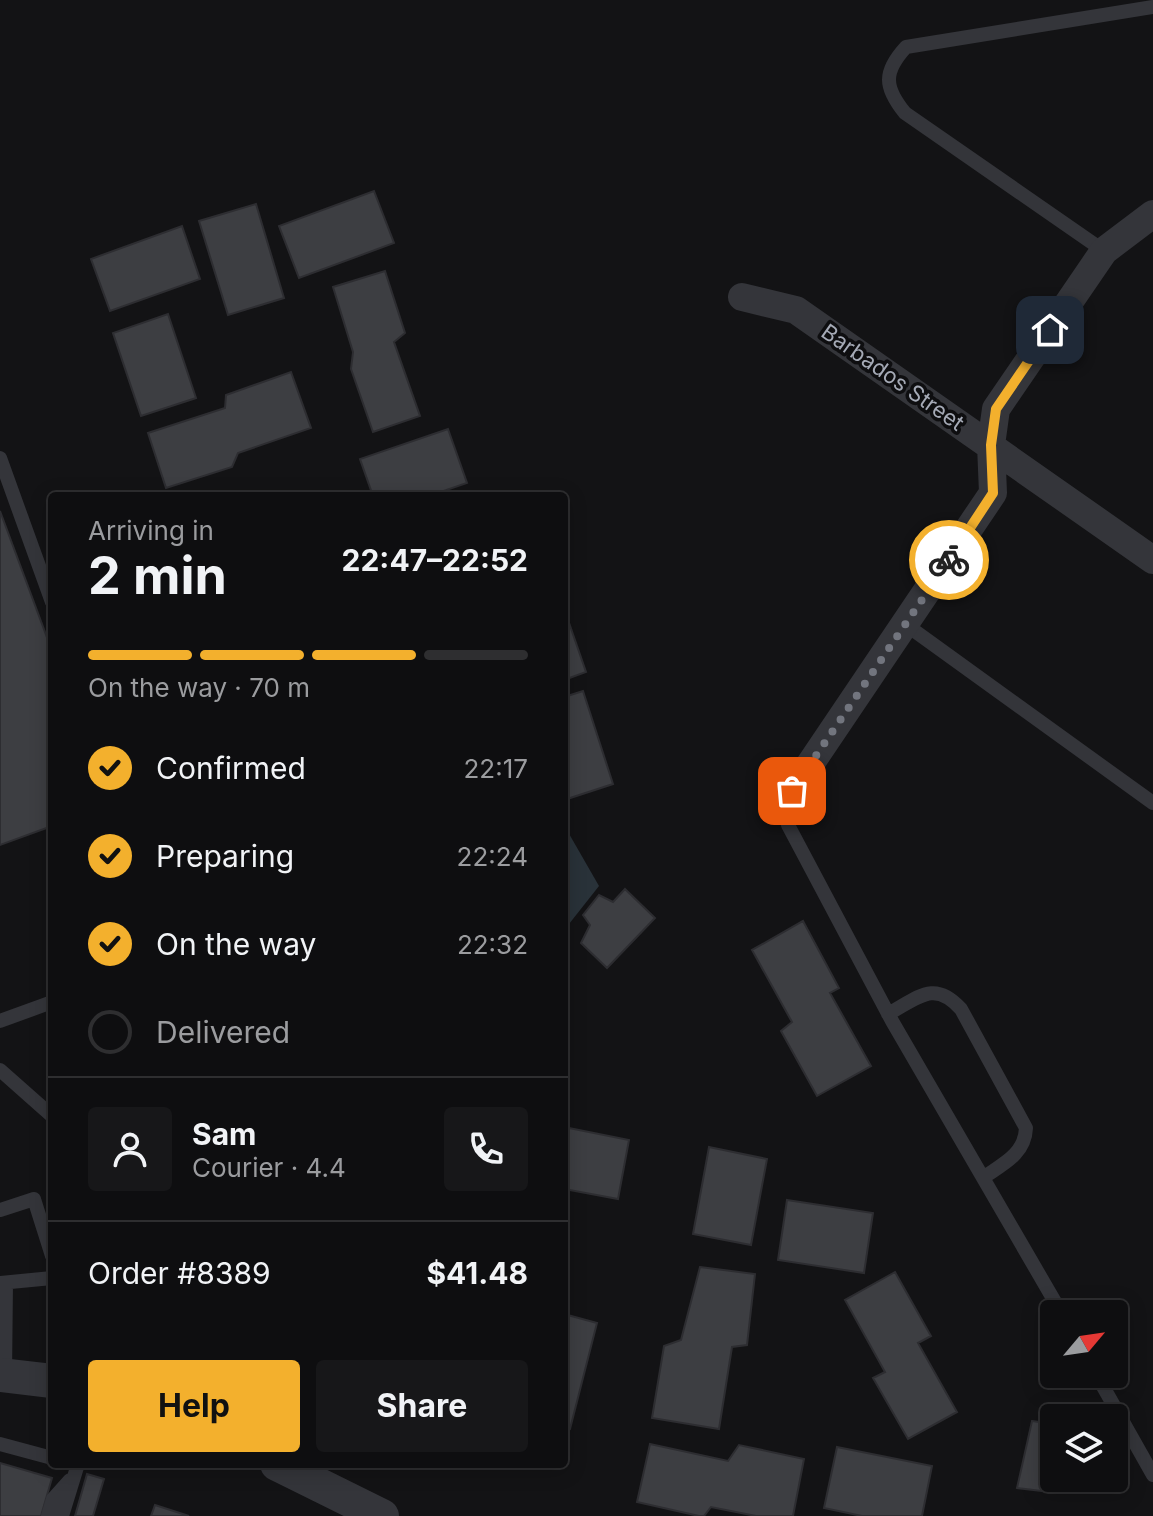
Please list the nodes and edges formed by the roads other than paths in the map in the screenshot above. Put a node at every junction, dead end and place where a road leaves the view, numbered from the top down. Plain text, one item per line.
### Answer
1 (1153, 7) edge
2 (1153, 214) edge
3 (1104, 251) junction
4 (742, 297) dead end
5 (991, 445) junction
6 (0, 458) edge
7 (1153, 560) edge
8 (48, 591) edge
9 (905, 624) junction
10 (792, 791) joint
11 (1153, 803) edge
12 (48, 1003) edge
13 (888, 1014) junction
14 (0, 1021) edge
15 (0, 1070) edge
16 (48, 1112) edge
17 (984, 1177) junction
18 (0, 1210) edge
19 (48, 1243) edge
20 (48, 1278) edge
21 (3, 1283) edge
22 (1054, 1300) edge
23 (2, 1381) edge
24 (48, 1381) edge
25 (1104, 1388) edge
26 (0, 1444) edge
27 (48, 1457) edge
28 (75, 1468) edge
29 (76, 1468) edge
30 (285, 1468) edge
31 (1153, 1475) edge
32 (48, 1516) edge
33 (62, 1516) edge
34 (382, 1516) edge

1 - 3 lane
2 - 3 street
3 - 5 street
4 - 5 street, Barbados Street
5 - 7 street, Barbados Street
5 - 9 street
6 - 8 lane
9 - 10 street
9 - 11 lane
10 - 13 lane
12 - 14 lane
13 - 17 lane
13 - 17 lane
15 - 16 lane
17 - 22 lane
18 - 19 lane
20 - 21 lane
21 - 23 lane
23 - 24 street
25 - 31 lane
26 - 27 lane
28 - 32 lane
29 - 33 lane
30 - 34 street

